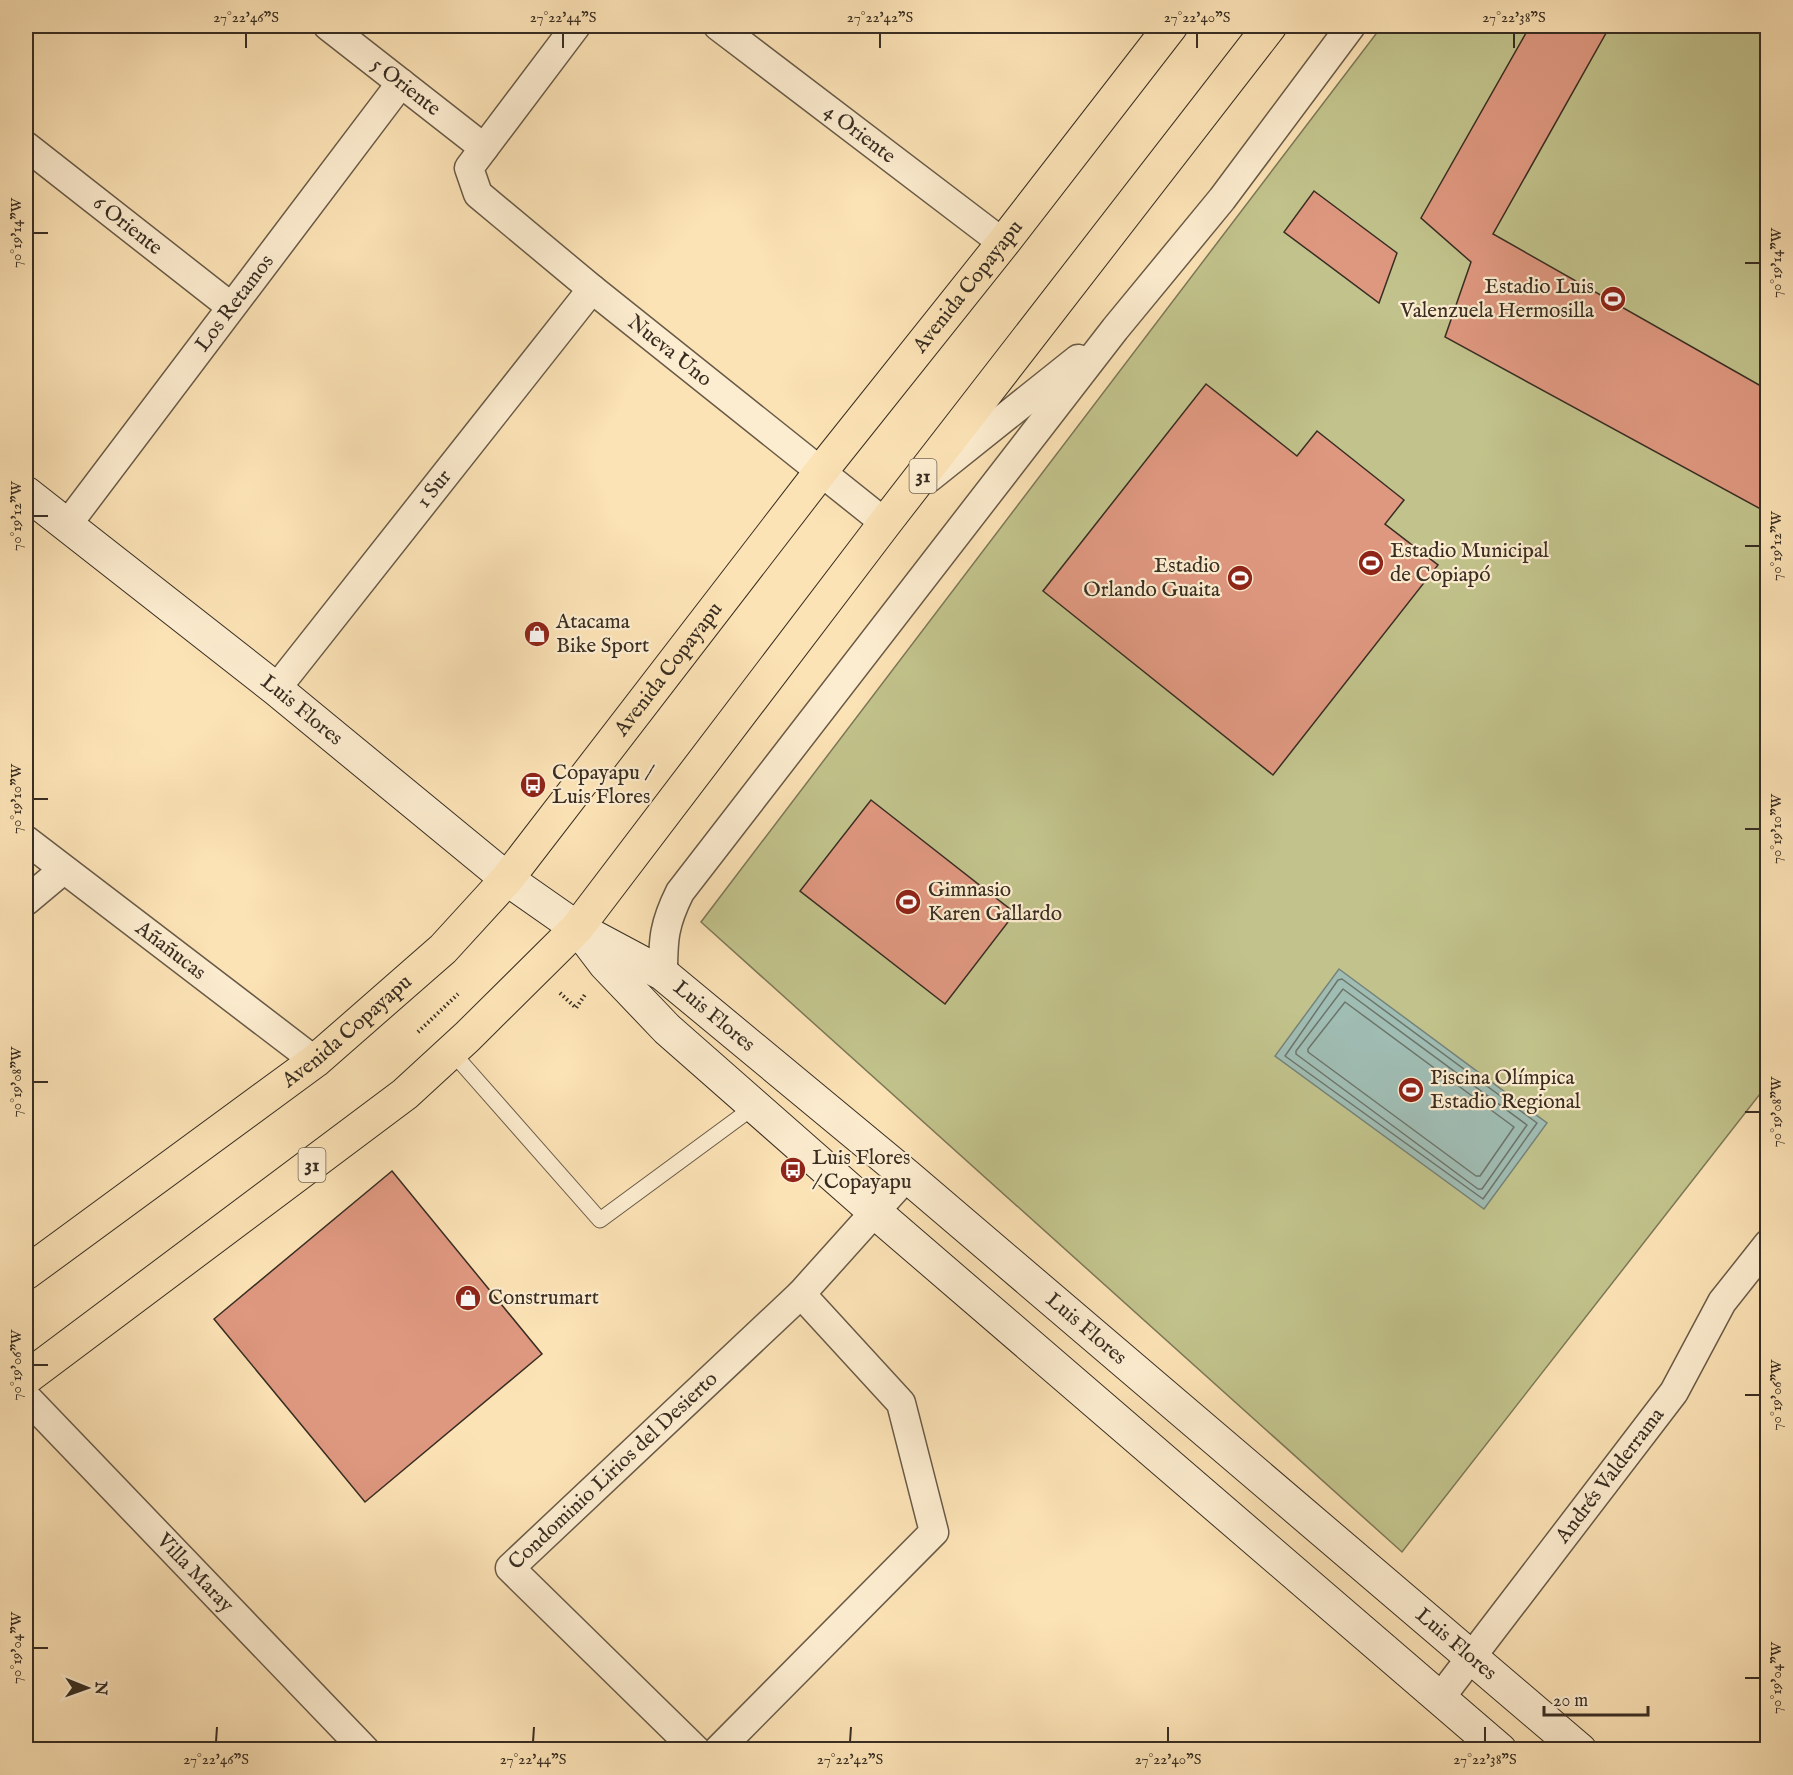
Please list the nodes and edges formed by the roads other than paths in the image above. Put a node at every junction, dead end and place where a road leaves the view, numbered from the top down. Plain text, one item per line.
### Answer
1 (328, 26) edge
2 (576, 26) edge
3 (718, 26) edge
4 (1270, 26) edge
5 (1352, 26) edge
6 (1167, 27) edge
7 (401, 83) junction
8 (26, 146) edge
9 (477, 158) junction
10 (1003, 243) junction
11 (592, 289) junction
12 (230, 306) junction
13 (1115, 329) junction
14 (822, 471) junction
15 (26, 493) edge
16 (909, 494) junction
17 (885, 523) junction
18 (67, 525) junction
19 (276, 689) junction
20 (26, 840) edge
21 (63, 870) junction
22 (507, 879) junction
23 (26, 902) edge
24 (577, 928) junction
25 (663, 974) junction
26 (451, 1051) junction
27 (315, 1061) junction
28 (755, 1106) junction
29 (907, 1176) junction
30 (875, 1212) junction
31 (1767, 1244) edge
32 (26, 1273) edge
33 (801, 1294) junction
34 (26, 1378) edge
35 (26, 1397) edge
36 (1474, 1657) junction
37 (1440, 1698) junction
38 (365, 1749) edge
39 (696, 1749) edge
40 (718, 1749) edge
41 (1500, 1749) edge
42 (1580, 1749) edge

1 - 7 street, 5 Oriente
2 - 9 street
3 - 10 street, 4 Oriente
4 - 16 highway, 31
5 - 13 street
6 - 10 highway, Avenida Copayapu
7 - 9 street, 5 Oriente
7 - 12 street, Los Retamos
8 - 12 street, 6 Oriente
9 - 11 street, Nueva Uno
10 - 14 highway, Avenida Copayapu
11 - 14 street, Nueva Uno
11 - 19 street, 1 Sur
12 - 18 street, Los Retamos
13 - 16 street
13 - 25 street
14 - 17 street, Nueva Uno
14 - 22 highway, Avenida Copayapu
15 - 18 main road, Luis Flores
16 - 17 highway, 31
17 - 24 highway, 31
18 - 19 main road, Luis Flores
19 - 22 main road, Luis Flores
20 - 21 street, Añañucas
21 - 23 street
21 - 27 street, Añañucas
22 - 24 main road, Luis Flores
22 - 27 highway, Avenida Copayapu
24 - 25 main road, Luis Flores
24 - 26 highway, 31
24 - 28 main road, Luis Flores
25 - 29 main road, Luis Flores
26 - 28 lane
26 - 34 highway, 31
27 - 32 highway, Avenida Copayapu
28 - 30 main road, Luis Flores
29 - 30 street, Condominio Lirios del Desierto
29 - 36 main road, Luis Flores
30 - 33 street, Condominio Lirios del Desierto
30 - 37 main road, Luis Flores
31 - 36 street, Andrés Valderrama
33 - 39 street, Condominio Lirios del Desierto
33 - 40 street
35 - 38 street, Villa Maray
36 - 37 street, Andrés Valderrama
36 - 42 main road, Luis Flores
37 - 41 main road, Luis Flores

